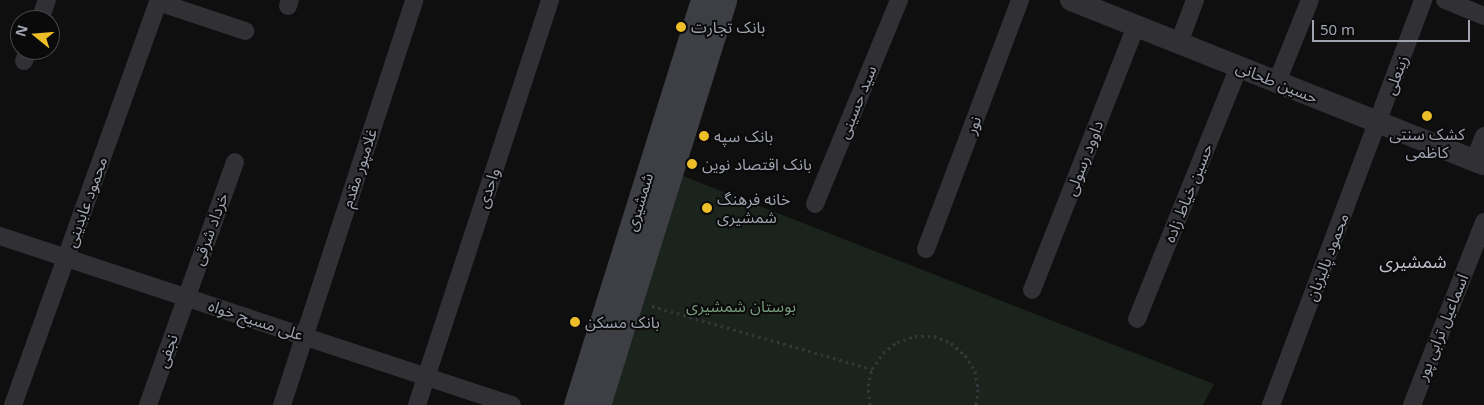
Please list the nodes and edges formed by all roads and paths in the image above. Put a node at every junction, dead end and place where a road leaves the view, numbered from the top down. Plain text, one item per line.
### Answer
1 (414, 0) edge
2 (550, 0) edge
3 (899, 0) edge
4 (1020, 0) edge
5 (1072, 0) edge
6 (1195, 0) edge
7 (1310, 0) edge
8 (1423, 0) edge
9 (1445, 0) edge
10 (159, 1) edge
11 (716, 1) edge
12 (1484, 16) edge
13 (1136, 26) junction
14 (245, 31) dead end
15 (1179, 43) junction
16 (1239, 67) junction
17 (1277, 82) junction
18 (1378, 122) junction
19 (1484, 136) edge
20 (235, 162) dead end
21 (1479, 163) edge
22 (815, 204) dead end
23 (1484, 222) edge
24 (0, 236) edge
25 (926, 249) dead end
26 (66, 258) junction
27 (1032, 290) dead end
28 (186, 297) junction
29 (632, 300) junction
30 (1137, 319) dead end
31 (304, 337) junction
32 (872, 369) junction
33 (426, 377) junction
34 (1273, 399) edge
35 (13, 405) edge
36 (148, 405) edge
37 (282, 405) edge
38 (417, 405) edge
39 (512, 405) edge
40 (576, 405) edge
41 (598, 405) edge
42 (870, 405) edge
43 (976, 405) edge
44 (1412, 405) edge

1 - 31 street, غلامپور مقدم
2 - 33 street, واحدی
3 - 22 street, سید حسینی
4 - 25 street, نور
5 - 13 street, حسین طحانی
6 - 15 street
7 - 17 street
8 - 18 street, زینعلی
9 - 12 street
10 - 14 street
10 - 26 street, محمود عابدینی
11 - 29 main road, شمشیری
11 - 40 main road, شمشیری
13 - 15 street, حسین طحانی
13 - 27 street, داوود رسولی
15 - 16 street, حسین طحانی
16 - 17 street, حسین طحانی
16 - 30 street, حسین خیاط زاده
17 - 18 street, حسین طحانی
18 - 21 street, حسین طحانی
18 - 34 street, محمود پالیزبان
19 - 21 street
20 - 28 street, خرداد شرقی
23 - 44 street, اسماعیل ترابی پور
24 - 26 street, علی مسیح خواه
26 - 28 street, علی مسیح خواه
26 - 35 street, محمود عابدینی
28 - 31 street, علی مسیح خواه
28 - 36 street, نجفی
29 - 32 path
29 - 41 main road, شمشیری
31 - 33 street, علی مسیح خواه
31 - 37 street, غلامپور مقدم
32 - 42 path
32 - 43 path
33 - 38 street, واحدی
33 - 39 street, علی مسیح خواه

